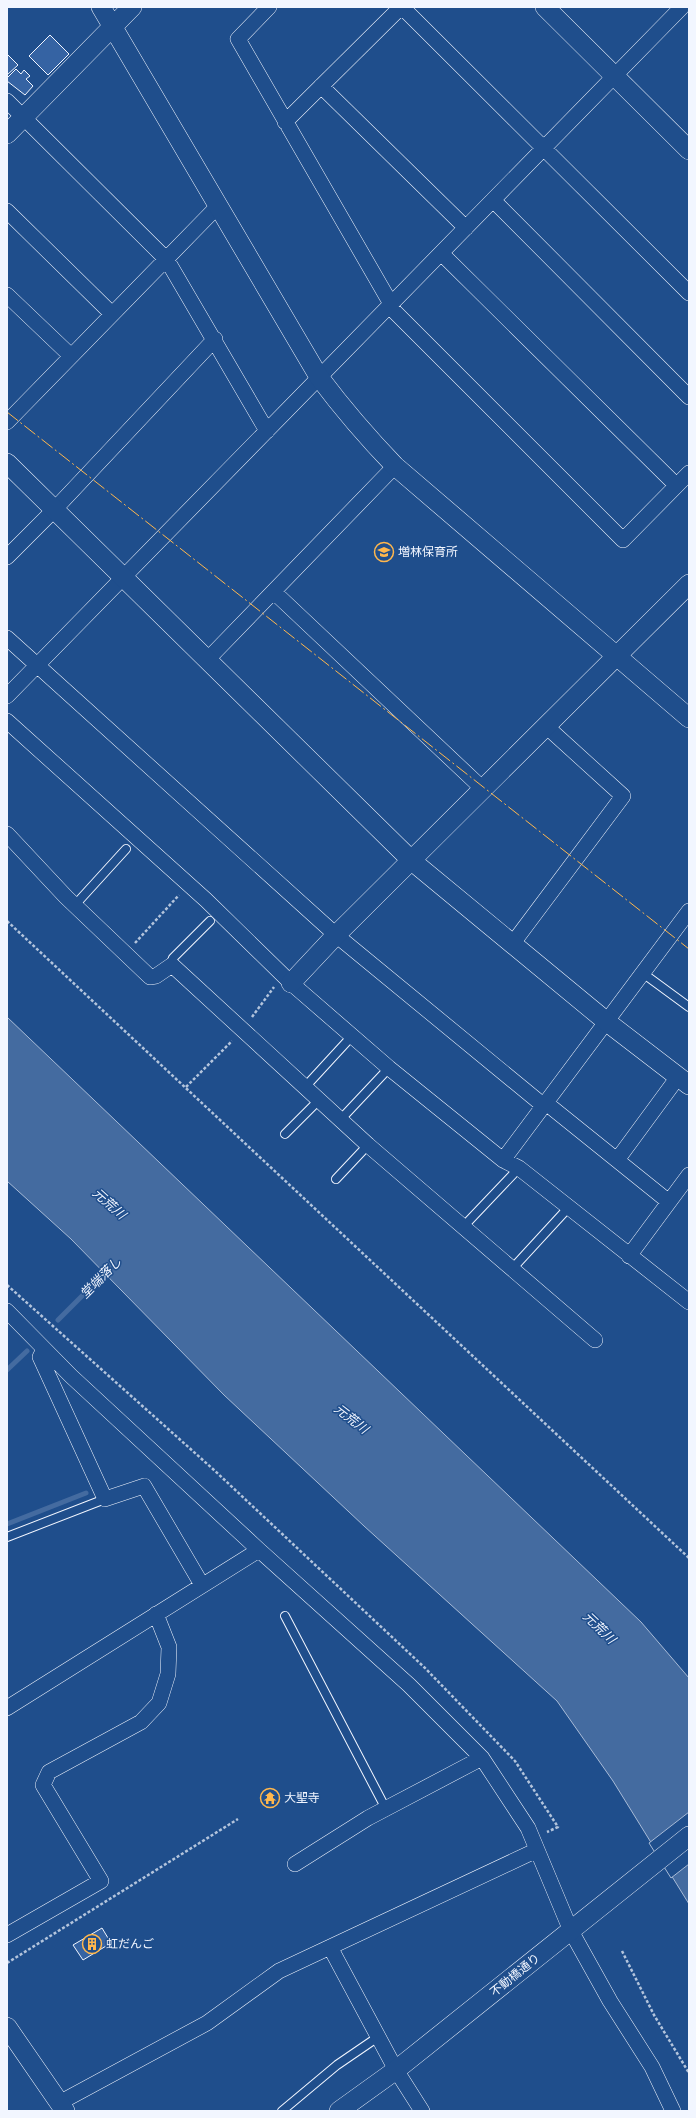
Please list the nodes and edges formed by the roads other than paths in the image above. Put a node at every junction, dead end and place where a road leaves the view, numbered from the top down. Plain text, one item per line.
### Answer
1 (101, 7) edge
2 (132, 7) edge
3 (269, 7) edge
4 (401, 7) edge
5 (545, 7) edge
6 (682, 7) edge
7 (113, 27) junction
8 (614, 76) junction
9 (321, 86) junction
10 (7, 101) edge
11 (24, 117) junction
12 (285, 122) junction
13 (7, 134) edge
14 (544, 148) junction
15 (689, 150) edge
16 (493, 200) junction
17 (218, 206) junction
18 (7, 212) edge
19 (466, 228) junction
20 (441, 253) junction
21 (167, 260) junction
22 (689, 293) edge
23 (7, 294) edge
24 (390, 305) junction
25 (112, 314) junction
26 (215, 339) junction
27 (70, 356) junction
28 (319, 377) junction
29 (689, 397) edge
30 (7, 422) edge
31 (267, 431) junction
32 (7, 463) edge
33 (395, 466) junction
34 (689, 473) edge
35 (676, 485) junction
36 (54, 510) junction
37 (7, 557) edge
38 (123, 578) junction
39 (689, 584) edge
40 (274, 592) junction
41 (7, 638) edge
42 (618, 656) junction
43 (208, 659) junction
44 (38, 665) junction
45 (7, 696) edge
46 (689, 718) edge
47 (7, 721) edge
48 (547, 726) junction
49 (484, 790) junction
50 (7, 834) edge
51 (126, 849) dead end
52 (412, 861) junction
53 (75, 905) junction
54 (689, 912) edge
55 (210, 921) dead end
56 (336, 935) junction
57 (513, 943) junction
58 (170, 966) junction
59 (644, 974) junction
60 (290, 983) junction
61 (689, 1007) edge
62 (607, 1022) junction
63 (352, 1036) junction
64 (389, 1068) junction
65 (684, 1081) edge
66 (306, 1086) junction
67 (318, 1101) junction
68 (545, 1105) junction
69 (341, 1119) junction
70 (285, 1134) dead end
71 (368, 1145) junction
72 (503, 1160) junction
73 (617, 1160) junction
74 (519, 1168) junction
75 (689, 1176) edge
76 (336, 1179) dead end
77 (669, 1202) junction
78 (569, 1207) junction
79 (462, 1228) junction
80 (629, 1256) junction
81 (512, 1269) junction
82 (687, 1298) edge
83 (8, 1314) edge
84 (595, 1340) dead end
85 (44, 1349) junction
86 (105, 1499) junction
87 (7, 1537) edge
88 (259, 1550) junction
89 (202, 1586) junction
90 (156, 1614) junction
91 (285, 1616) dead end
92 (7, 1708) edge
93 (482, 1758) junction
94 (386, 1809) junction
95 (689, 1836) edge
96 (537, 1850) junction
97 (295, 1864) dead end
98 (571, 1931) junction
99 (7, 1935) edge
100 (330, 1947) junction
101 (7, 2027) edge
102 (378, 2037) junction
103 (396, 2070) junction
104 (62, 2107) edge
105 (282, 2111) edge
106 (339, 2111) edge
107 (422, 2111) edge
108 (673, 2111) edge

1 - 7 street
2 - 7 street
3 - 12 street
4 - 9 street
4 - 14 street
5 - 8 street
6 - 8 street
7 - 11 street
7 - 17 street
8 - 14 street
8 - 15 street
9 - 12 street
9 - 19 street
10 - 11 street
11 - 13 street
11 - 21 street
12 - 24 street
14 - 16 street
14 - 22 street
16 - 19 street
16 - 29 street
17 - 21 street
17 - 28 street
18 - 25 street
19 - 20 street
20 - 24 street
20 - 35 street
21 - 25 street
21 - 26 street
23 - 27 street
24 - 28 street
24 - 35 street
25 - 27 street
26 - 31 street
26 - 36 street
27 - 30 street
28 - 31 street
28 - 33 street
31 - 38 street
32 - 36 street
33 - 40 street
33 - 42 street
34 - 35 street
36 - 37 street
36 - 38 street
38 - 43 street
38 - 44 street
39 - 42 street
40 - 43 street
40 - 49 street
41 - 44 street
42 - 46 street
42 - 48 street
43 - 52 street
44 - 45 street
44 - 56 street
47 - 60 street
48 - 49 street
48 - 57 street
49 - 52 street
50 - 53 street
51 - 53 lane
52 - 56 street
52 - 57 street
53 - 58 street
54 - 59 street
55 - 58 lane
56 - 60 street
56 - 68 street
57 - 62 street
58 - 66 street
59 - 61 lane
59 - 62 street
60 - 63 street
62 - 65 street
62 - 68 street
63 - 64 street
63 - 66 lane
64 - 69 lane
64 - 72 street
65 - 73 street
66 - 67 street
67 - 69 street
67 - 70 lane
68 - 72 street
68 - 73 street
69 - 71 street
71 - 76 lane
71 - 79 street
72 - 74 street
73 - 77 street
74 - 78 street
74 - 79 lane
75 - 77 street
77 - 80 street
78 - 80 street
78 - 81 lane
79 - 81 street
80 - 82 street
81 - 84 street
83 - 85 street
85 - 86 street
85 - 88 street
86 - 87 lane
86 - 89 street
88 - 89 street
88 - 93 street
89 - 90 street
90 - 92 street
90 - 99 street
91 - 94 lane
93 - 94 street
93 - 96 street
94 - 97 street
95 - 98 street, 不動橋通り
96 - 98 street
96 - 100 street
98 - 103 street, 不動橋通り
98 - 108 street
100 - 102 street
100 - 104 street
101 - 104 street
102 - 103 street
102 - 105 lane
103 - 106 street, 不動橋通り
103 - 107 street

